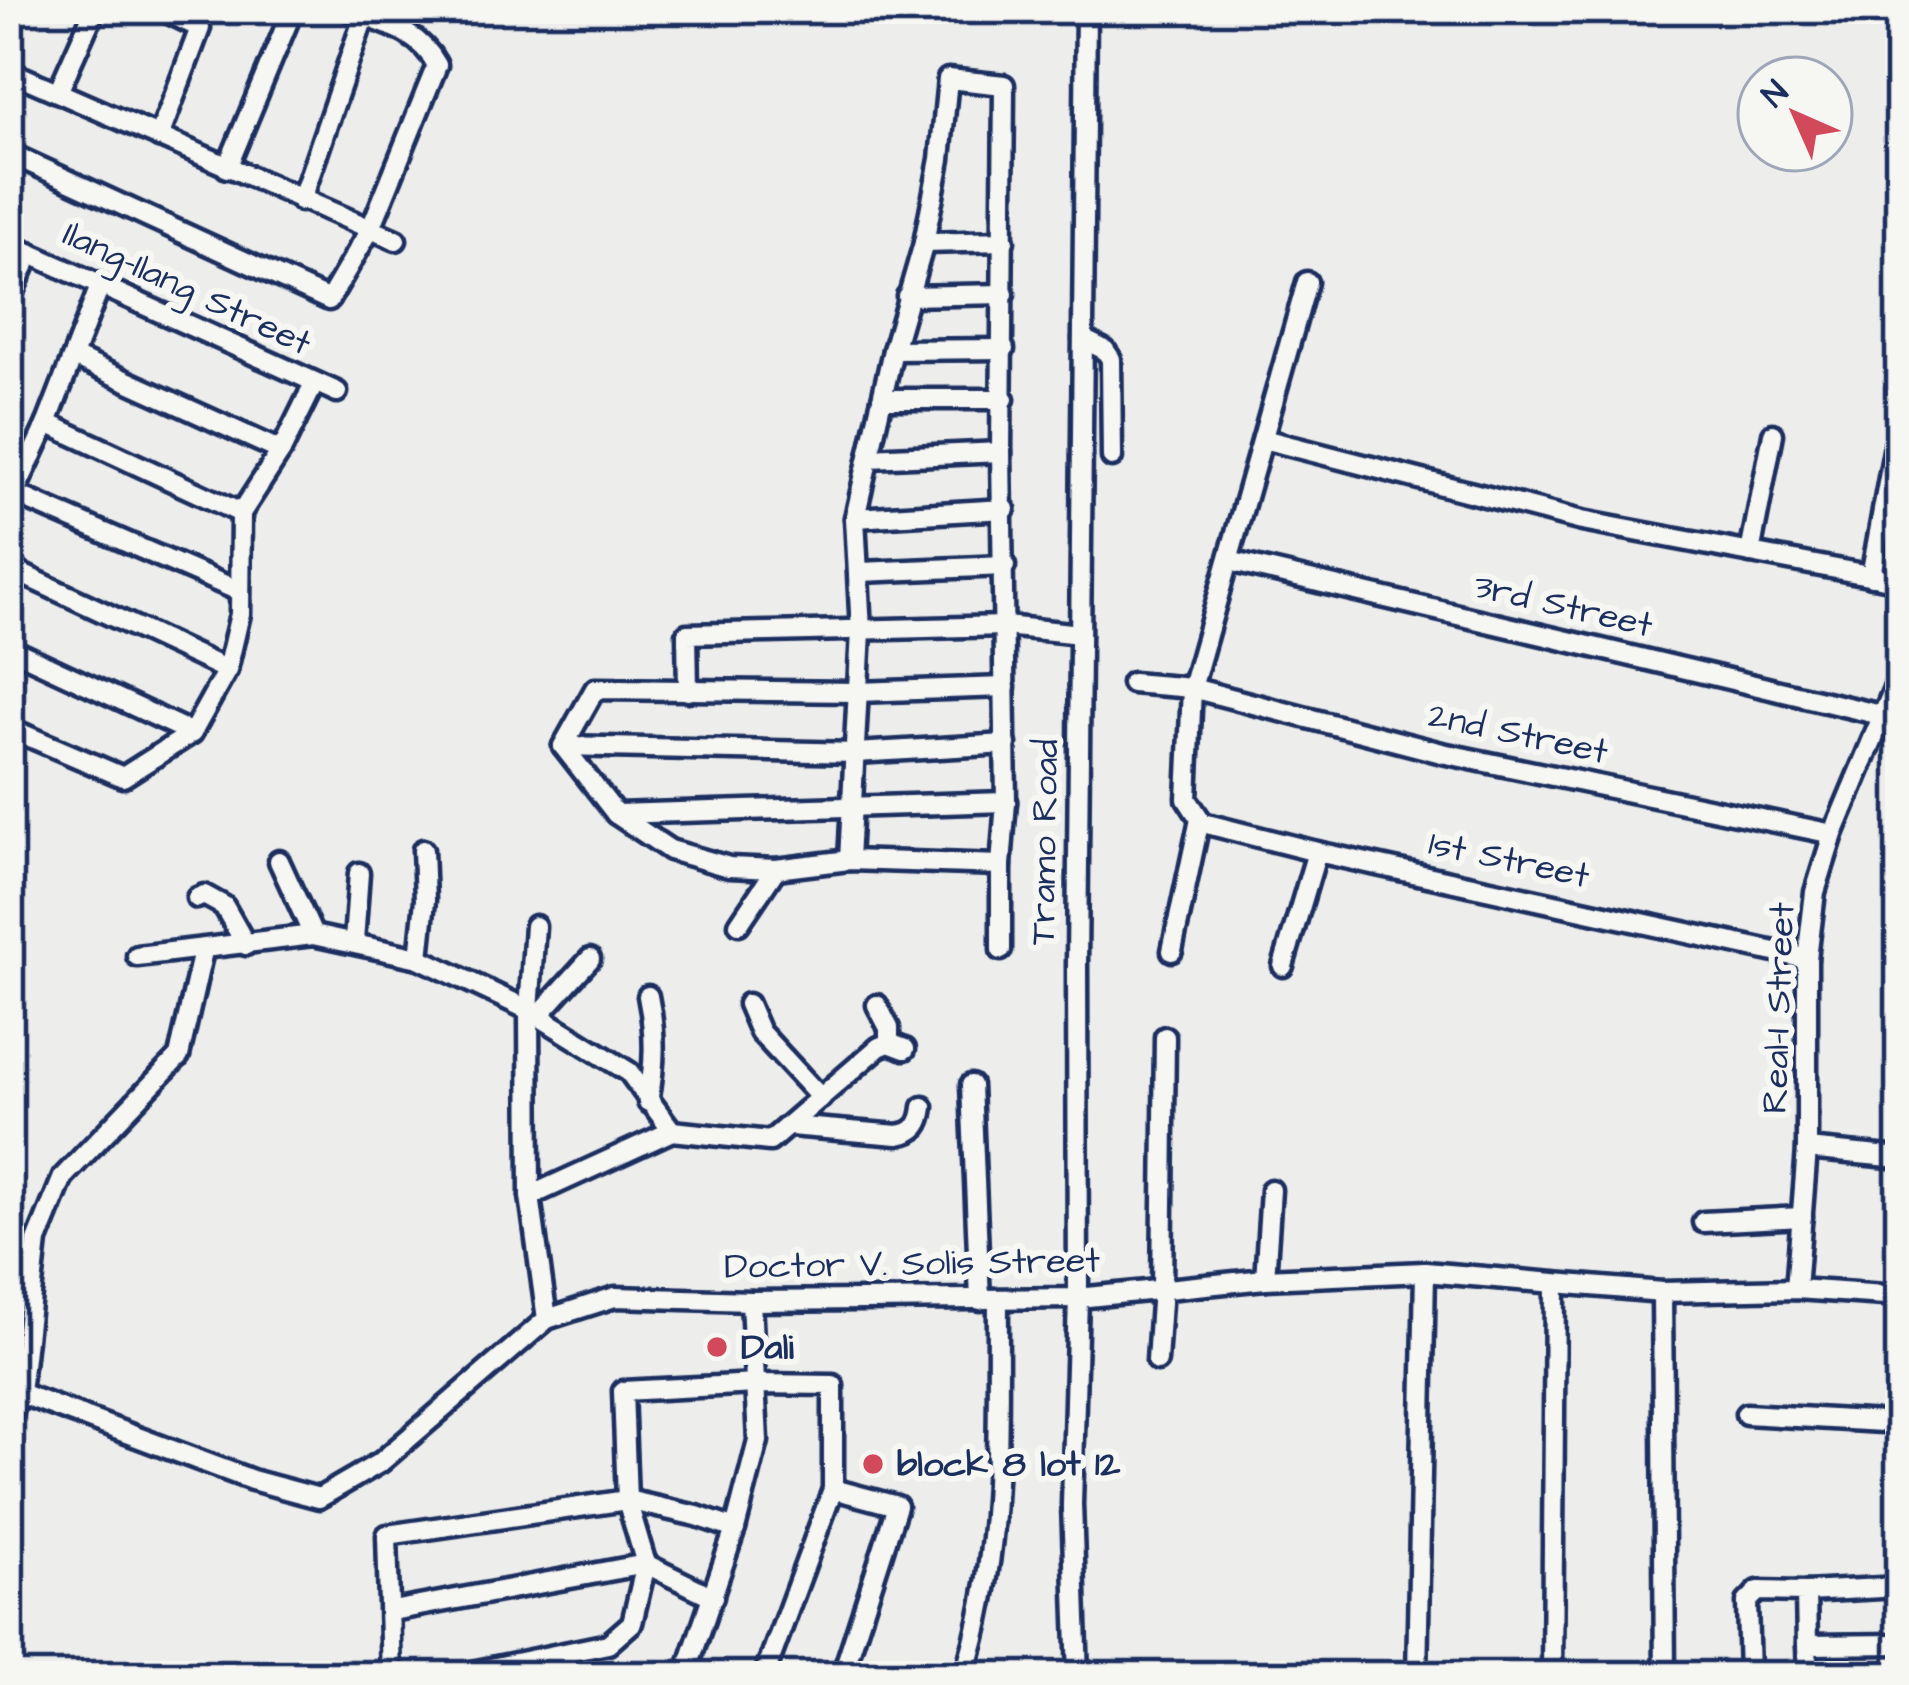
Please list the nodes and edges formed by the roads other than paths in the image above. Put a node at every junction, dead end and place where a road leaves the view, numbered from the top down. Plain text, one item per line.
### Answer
1 (95, 9) edge
2 (161, 9) edge
3 (292, 9) edge
4 (1087, 9) edge
5 (355, 13) edge
6 (9, 71) edge
7 (58, 92) junction
8 (159, 137) junction
9 (9, 153) edge
10 (227, 168) junction
11 (301, 201) junction
12 (371, 228) junction
13 (396, 240) dead end
14 (1004, 241) junction
15 (924, 243) junction
16 (9, 244) edge
17 (30, 253) junction
18 (1307, 282) dead end
19 (100, 286) junction
20 (1004, 294) junction
21 (907, 296) junction
22 (9, 301) edge
23 (1083, 339) junction
24 (1004, 349) junction
25 (893, 350) junction
26 (74, 357) junction
27 (314, 384) junction
28 (338, 392) dead end
29 (1004, 399) junction
30 (882, 400) junction
31 (47, 423) junction
32 (1773, 434) dead end
33 (1263, 439) junction
34 (1895, 445) dead end
35 (281, 451) junction
36 (1001, 452) junction
37 (1112, 457) dead end
38 (869, 458) junction
39 (12, 499) edge
40 (1005, 509) junction
41 (242, 513) junction
42 (855, 518) junction
43 (1750, 553) junction
44 (1229, 561) junction
45 (1005, 566) junction
46 (9, 568) edge
47 (860, 572) junction
48 (1871, 576) junction
49 (1900, 580) edge
50 (239, 591) junction
51 (1005, 626) junction
52 (861, 631) junction
53 (1080, 634) junction
54 (9, 647) edge
55 (227, 670) junction
56 (1900, 674) edge
57 (1132, 683) dead end
58 (1005, 687) junction
59 (1192, 688) junction
60 (688, 691) junction
61 (857, 692) junction
62 (1881, 715) junction
63 (9, 728) edge
64 (192, 733) junction
65 (1006, 744) junction
66 (563, 746) junction
67 (856, 753) junction
68 (1006, 802) junction
69 (853, 808) junction
70 (616, 814) junction
71 (1200, 819) junction
72 (1833, 834) junction
73 (423, 850) dead end
74 (1317, 852) junction
75 (849, 860) junction
76 (279, 861) dead end
77 (1000, 865) junction
78 (776, 869) junction
79 (359, 872) dead end
80 (197, 898) dead end
81 (739, 924) dead end
82 (535, 926) dead end
83 (313, 935) junction
84 (354, 941) junction
85 (246, 945) junction
86 (1001, 950) dead end
87 (203, 951) junction
88 (1172, 951) dead end
89 (137, 956) dead end
90 (418, 958) junction
91 (590, 959) dead end
92 (1807, 959) junction
93 (1283, 967) dead end
94 (648, 996) dead end
95 (748, 1004) dead end
96 (877, 1005) dead end
97 (533, 1013) junction
98 (1166, 1037) dead end
99 (970, 1084) dead end
100 (821, 1098) junction
101 (648, 1102) junction
102 (923, 1106) dead end
103 (790, 1126) junction
104 (673, 1131) junction
105 (1807, 1149) junction
106 (1900, 1158) edge
107 (1271, 1190) dead end
108 (530, 1196) junction
109 (1802, 1217) junction
110 (1703, 1222) dead end
111 (1424, 1272) junction
112 (1265, 1279) junction
113 (1555, 1284) junction
114 (1162, 1288) junction
115 (1796, 1289) junction
116 (1662, 1292) junction
117 (1900, 1296) edge
118 (1078, 1298) junction
119 (989, 1300) junction
120 (751, 1301) junction
121 (548, 1319) junction
122 (1157, 1361) dead end
123 (756, 1384) junction
124 (14, 1390) edge
125 (1746, 1414) dead end
126 (9, 1421) edge
127 (1900, 1423) edge
128 (832, 1489) junction
129 (626, 1500) junction
130 (735, 1529) junction
131 (646, 1564) junction
132 (1900, 1587) edge
133 (1805, 1592) junction
134 (713, 1598) junction
135 (392, 1611) junction
136 (1900, 1644) edge
137 (1808, 1645) junction
138 (392, 1676) edge
139 (452, 1676) edge
140 (686, 1676) edge
141 (764, 1676) edge
142 (842, 1676) edge
143 (964, 1676) edge
144 (1078, 1676) edge
145 (1417, 1676) edge
146 (1552, 1676) edge
147 (1665, 1676) edge
148 (1749, 1676) edge
149 (1808, 1676) edge

1 - 7 street
2 - 8 street
3 - 10 street
4 - 23 street, Tramo Road
5 - 11 street
5 - 12 street
6 - 7 street
7 - 8 street
8 - 10 street
9 - 12 street
10 - 11 street
11 - 12 street
12 - 13 street
14 - 15 street
14 - 15 street
14 - 20 street
15 - 21 street
16 - 17 street, Ilang-Ilang Street
17 - 19 street, Ilang-Ilang Street
17 - 22 street
18 - 33 street
19 - 26 street
19 - 27 street, Ilang-Ilang Street
20 - 21 street
20 - 24 street
21 - 25 street
23 - 37 street
23 - 53 street, Tramo Road
24 - 25 street
24 - 29 street
25 - 30 street
26 - 31 street
26 - 35 street
27 - 28 street, Ilang-Ilang Street
27 - 35 street
29 - 30 street
29 - 36 street
30 - 38 street
31 - 39 street
31 - 41 street
32 - 43 street
33 - 43 street
33 - 44 street
34 - 48 street
35 - 41 street
36 - 38 street
36 - 40 street
38 - 42 street
39 - 50 street
40 - 42 street
40 - 45 street
41 - 50 street
42 - 47 street
43 - 48 street
44 - 59 street
44 - 62 street, 3rd Street
45 - 47 street
45 - 51 street
46 - 55 street
47 - 52 street
48 - 49 street
50 - 55 street
51 - 52 street
51 - 53 street
51 - 58 street
52 - 60 street
52 - 61 street
53 - 118 street, Tramo Road
54 - 64 street
55 - 64 street
56 - 62 street, Real-I Street
57 - 59 street, 2nd Street
58 - 61 street
58 - 65 street
59 - 71 street
59 - 72 street, 2nd Street
60 - 61 street
60 - 66 street
61 - 67 street
62 - 72 street, Real-I Street
63 - 64 street
65 - 67 street
65 - 68 street
66 - 67 street
66 - 70 street
67 - 69 street
68 - 69 street
68 - 77 street
69 - 70 street
69 - 75 street
70 - 78 street
71 - 74 street, 1st Street
71 - 88 street
72 - 92 street, Real-I Street
73 - 90 street
74 - 92 street, 1st Street
74 - 93 street
75 - 77 street
75 - 78 street
76 - 83 street
77 - 86 street
78 - 81 street
79 - 84 street
80 - 85 street
82 - 97 street
83 - 84 street
83 - 85 street
84 - 90 street
85 - 87 street
87 - 89 street
87 - 124 street
90 - 97 street
91 - 97 street
92 - 105 street, Real-I Street
94 - 101 street
95 - 100 street
96 - 100 street
97 - 101 street
97 - 108 street
98 - 114 street
99 - 119 street
100 - 103 street
101 - 104 street
102 - 103 street
103 - 104 street
104 - 108 street
105 - 106 street
105 - 109 street, Real-I Street
107 - 112 street
108 - 121 street
109 - 110 street
109 - 115 street, Real-I Street
111 - 112 street, Doctor V. Solis Street
111 - 113 street, Doctor V. Solis Street
111 - 145 street
112 - 114 street, Doctor V. Solis Street
113 - 116 street, Doctor V. Solis Street
113 - 146 street
114 - 118 street, Doctor V. Solis Street
114 - 122 street
115 - 116 street, Doctor V. Solis Street
115 - 117 street, Doctor V. Solis Street
116 - 147 street
118 - 119 street, Doctor V. Solis Street
118 - 144 street, Tramo Road
119 - 120 street, Doctor V. Solis Street
119 - 143 street
120 - 121 street, Doctor V. Solis Street
120 - 123 street
121 - 124 street, Doctor V. Solis Street
123 - 128 street
123 - 129 street
123 - 130 street
124 - 126 street
125 - 127 street
128 - 141 street
128 - 142 street
129 - 130 street
129 - 131 street
129 - 135 street
130 - 134 street
131 - 134 street
131 - 135 street
131 - 139 street
132 - 133 street
133 - 137 street
133 - 148 street
134 - 140 street
135 - 138 street
136 - 137 street
137 - 149 street

